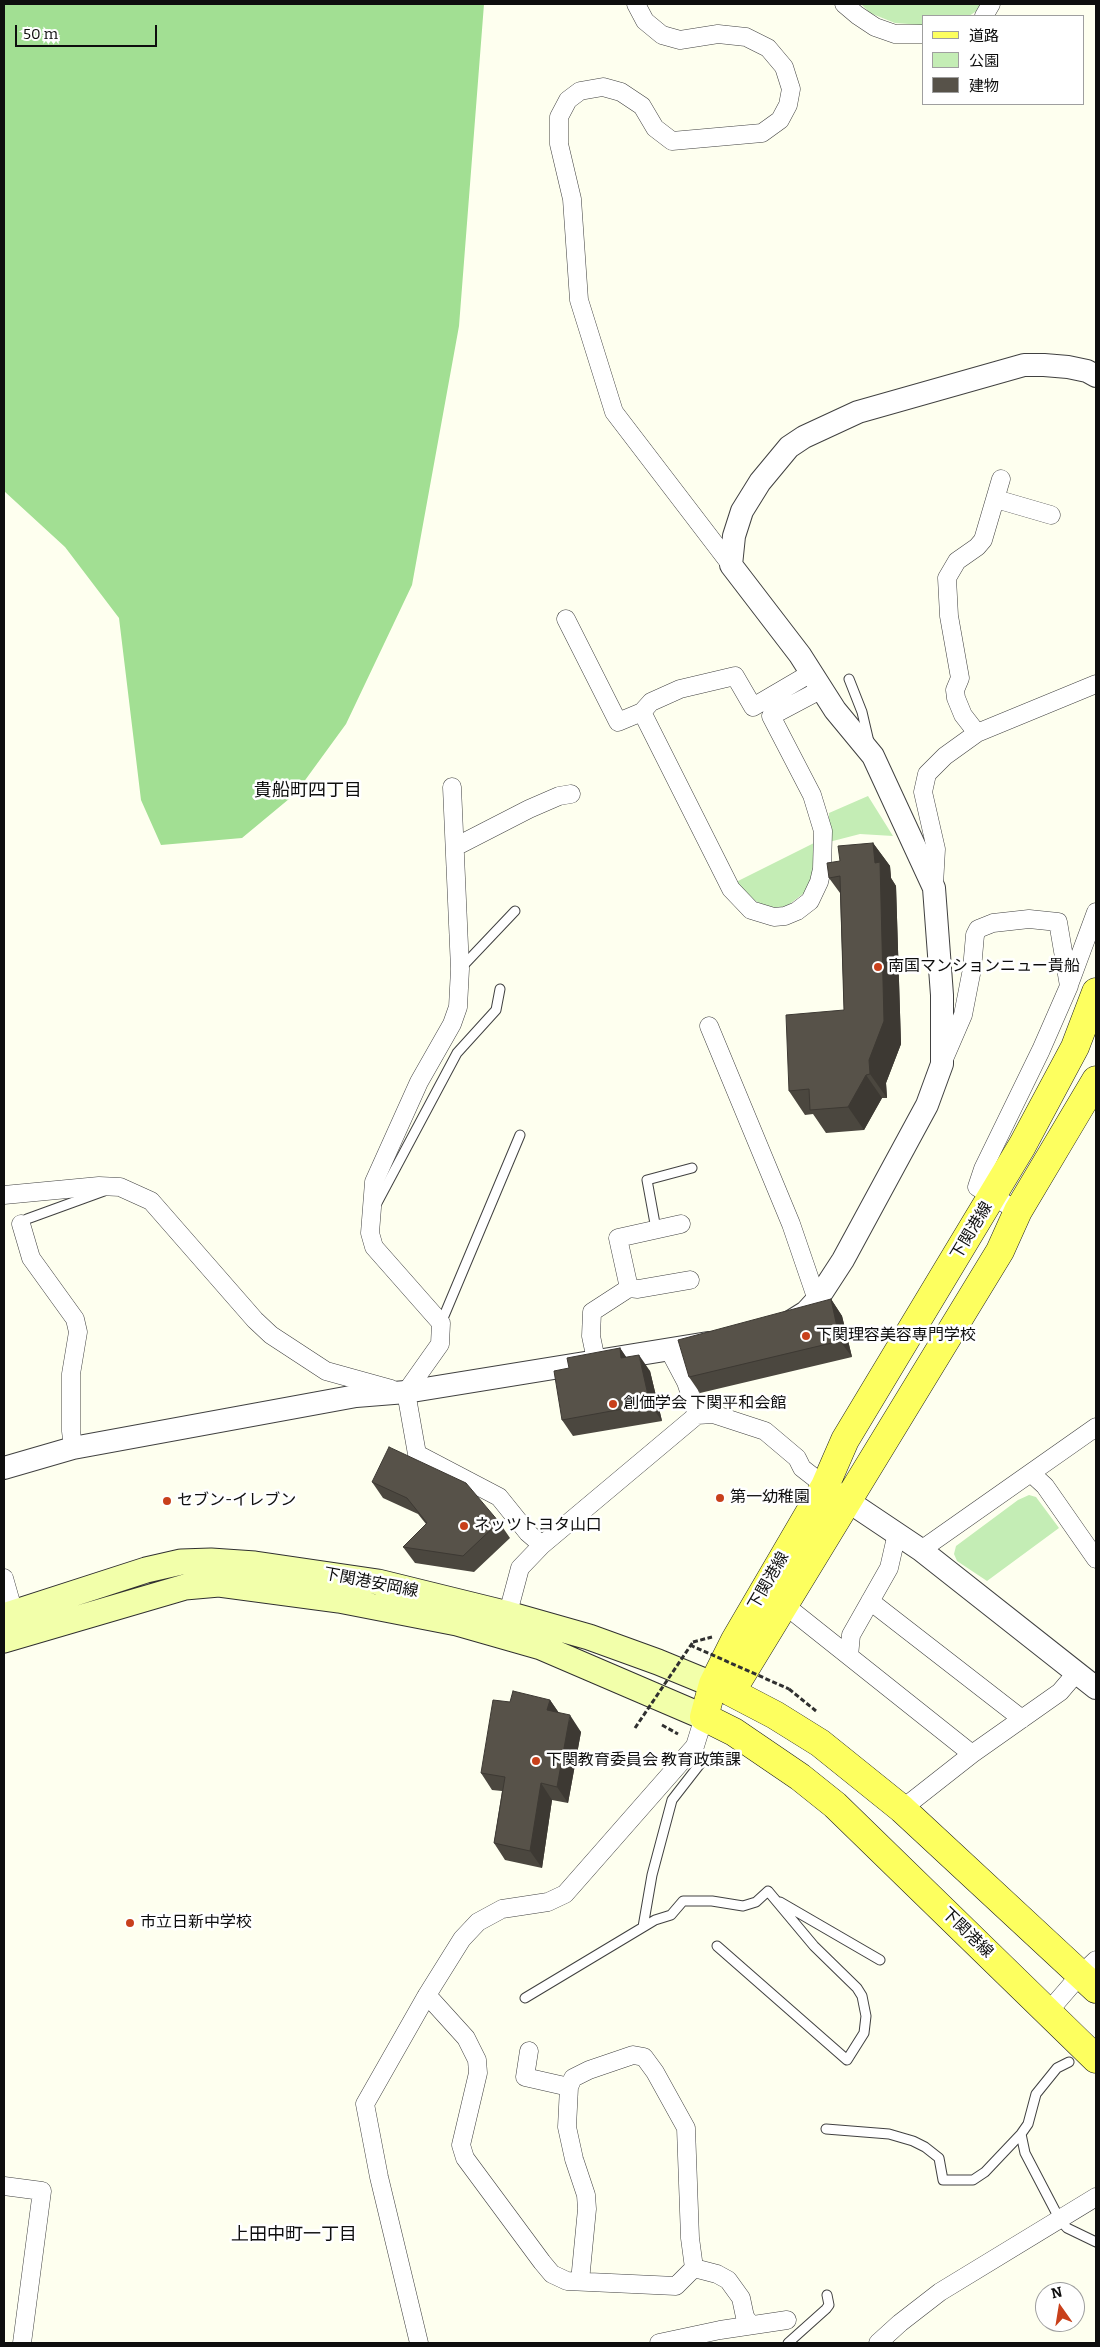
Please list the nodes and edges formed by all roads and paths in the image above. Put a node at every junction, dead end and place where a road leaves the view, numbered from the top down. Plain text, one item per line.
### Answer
1 (636, 4) edge
2 (844, 4) edge
3 (991, 4) edge
4 (985, 15) edge
5 (922, 34) edge
6 (1096, 376) edge
7 (1001, 480) dead end
8 (996, 499) junction
9 (1051, 516) dead end
10 (731, 565) junction
11 (566, 619) dead end
12 (849, 679) dead end
13 (817, 681) junction
14 (1096, 684) edge
15 (642, 712) junction
16 (977, 733) junction
17 (873, 756) junction
18 (452, 787) dead end
19 (571, 794) dead end
20 (455, 847) junction
21 (934, 888) junction
22 (515, 911) dead end
23 (1096, 912) edge
24 (460, 969) junction
25 (1069, 986) junction
26 (500, 989) dead end
27 (1096, 992) edge
28 (709, 1026) dead end
29 (942, 1064) junction
30 (1096, 1080) edge
31 (520, 1135) dead end
32 (692, 1168) dead end
33 (120, 1187) junction
34 (4, 1195) edge
35 (992, 1197) junction
36 (1018, 1211) junction
37 (370, 1216) junction
38 (21, 1224) joint
39 (682, 1224) dead end
40 (656, 1229) junction
41 (690, 1280) dead end
42 (629, 1288) junction
43 (817, 1300) junction
44 (441, 1324) junction
45 (769, 1331) edge
46 (732, 1339) edge
47 (668, 1348) junction
48 (596, 1360) junction
49 (406, 1392) junction
50 (697, 1414) junction
51 (1096, 1427) edge
52 (73, 1448) junction
53 (4, 1468) edge
54 (1032, 1474) junction
55 (825, 1486) junction
56 (849, 1501) junction
57 (897, 1533) junction
58 (542, 1545) junction
59 (921, 1550) junction
60 (1096, 1559) edge
61 (4, 1578) edge
62 (870, 1601) junction
63 (786, 1606) junction
64 (9, 1614) edge
65 (505, 1624) junction
66 (4, 1640) edge
67 (849, 1656) junction
68 (1077, 1672) junction
69 (722, 1688) junction
70 (1096, 1688) edge
71 (816, 1711) dead end
72 (704, 1717) junction
73 (1022, 1719) junction
74 (635, 1728) dead end
75 (695, 1746) junction
76 (972, 1754) junction
77 (902, 1809) junction
78 (776, 1900) junction
79 (643, 1927) junction
80 (717, 1946) dead end
81 (880, 1960) dead end
82 (1091, 1975) edge
83 (427, 1995) junction
84 (526, 1998) dead end
85 (1048, 2012) junction
86 (529, 2051) dead end
87 (1096, 2059) edge
88 (1069, 2062) dead end
89 (569, 2086) junction
90 (826, 2129) dead end
91 (1021, 2134) junction
92 (4, 2186) edge
93 (1096, 2197) edge
94 (1060, 2220) junction
95 (1096, 2242) edge
96 (694, 2268) junction
97 (580, 2281) junction
98 (826, 2295) dead end
99 (787, 2320) joint
100 (751, 2325) junction
101 (22, 2343) edge
102 (419, 2343) edge
103 (659, 2343) edge
104 (788, 2343) edge
105 (878, 2343) edge

1 - 10 street
2 - 5 street
3 - 4 street
6 - 10 street
7 - 8 street
8 - 9 street
8 - 16 street
10 - 13 street
11 - 15 street
12 - 17 lane
13 - 15 street
13 - 15 street
13 - 17 street
14 - 16 street
16 - 21 street
17 - 21 street
18 - 20 street
19 - 20 street
20 - 24 street
21 - 29 street
22 - 24 lane
23 - 25 street
24 - 37 street
25 - 29 street
25 - 35 street
26 - 37 lane
27 - 35 main road, 下関港線
28 - 43 street
29 - 43 street
30 - 36 main road, 下関港線
31 - 44 lane
32 - 40 lane
33 - 34 street
33 - 38 lane
33 - 49 street
35 - 36 street
35 - 55 main road, 下関港線
36 - 56 main road, 下関港線
37 - 44 street
38 - 52 street
39 - 40 street
40 - 42 street
41 - 42 street
42 - 48 street
43 - 45 street
44 - 49 street
46 - 47 street
47 - 48 street
47 - 50 street
48 - 49 street
49 - 52 street
49 - 58 street
50 - 55 street
50 - 58 street
51 - 54 street
52 - 53 street
54 - 59 street
54 - 60 street
55 - 56 street
55 - 69 main road, 下関港線
56 - 57 street
56 - 63 main road, 下関港線
57 - 59 street
57 - 62 street
58 - 65 street
59 - 68 street
61 - 64 street
62 - 67 street
62 - 73 street
63 - 67 street
63 - 69 main road, 下関港線
64 - 65 main road, 下関港安岡線
65 - 66 main road, 下関港安岡線
65 - 69 main road, 下関港安岡線
65 - 72 main road, 下関港安岡線
67 - 76 street
68 - 70 street
68 - 73 street
69 - 72 main road, 下関港線
69 - 77 main road
71 - 74 path, bridge
72 - 75 street
72 - 85 main road, 下関港線
73 - 76 street
75 - 79 lane
75 - 83 street
76 - 77 street
77 - 82 main road
78 - 79 lane
78 - 80 lane
78 - 81 lane
79 - 84 lane
82 - 85 street
83 - 97 street
83 - 102 street
85 - 87 main road, 下関港線
86 - 89 street
88 - 91 lane
89 - 96 street
89 - 97 street
90 - 91 lane
91 - 94 lane
92 - 101 street
93 - 94 street
94 - 95 lane
94 - 105 street
96 - 97 street
96 - 100 street
98 - 104 lane
99 - 100 street
99 - 104 lane
100 - 103 street

